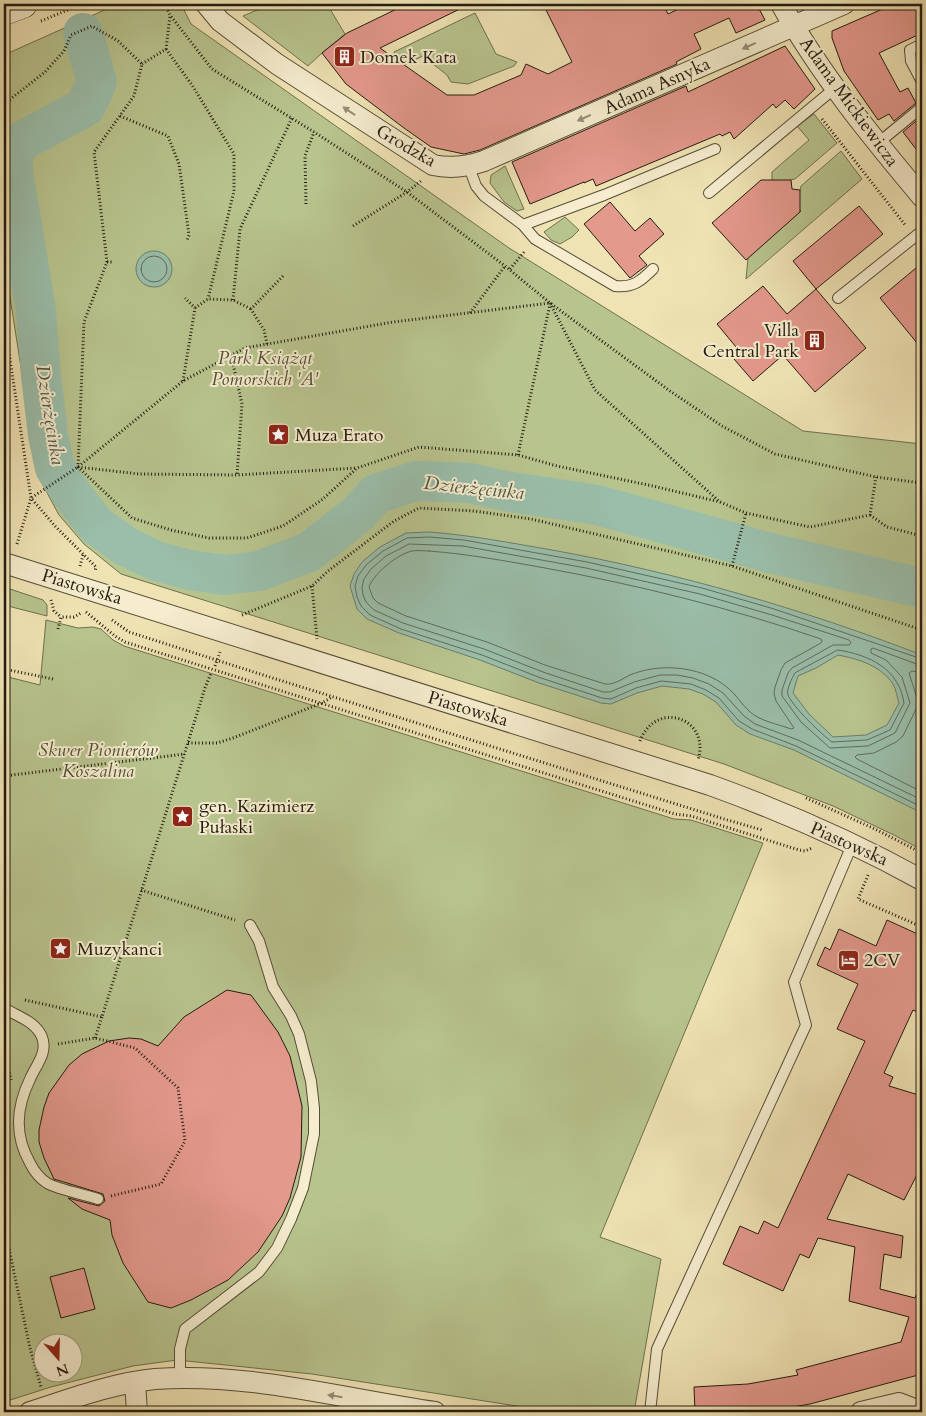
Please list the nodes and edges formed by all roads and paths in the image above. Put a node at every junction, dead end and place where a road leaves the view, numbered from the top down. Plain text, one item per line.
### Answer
1 (23, 4) edge
2 (165, 4) edge
3 (206, 4) edge
4 (781, 4) edge
5 (876, 4) edge
6 (852, 7) edge
7 (4, 12) edge
8 (170, 15) junction
9 (794, 26) junction
10 (922, 44) edge
11 (166, 49) junction
12 (142, 64) junction
13 (922, 82) edge
14 (835, 88) junction
15 (4, 104) edge
16 (812, 107) junction
17 (922, 107) edge
18 (120, 116) junction
19 (292, 118) junction
20 (314, 132) junction
21 (877, 144) junction
22 (715, 149) dead end
23 (469, 166) junction
24 (407, 192) junction
25 (709, 193) dead end
26 (922, 197) edge
27 (306, 204) dead end
28 (523, 225) junction
29 (353, 226) dead end
30 (919, 234) edge
31 (535, 239) junction
32 (187, 240) dead end
33 (107, 262) junction
34 (112, 262) dead end
35 (505, 266) junction
36 (653, 268) dead end
37 (510, 270) junction
38 (284, 275) dead end
39 (185, 298) dead end
40 (838, 298) dead end
41 (208, 299) junction
42 (233, 300) junction
43 (550, 303) junction
44 (195, 308) junction
45 (251, 309) junction
46 (470, 313) junction
47 (4, 320) edge
48 (268, 344) junction
49 (231, 355) junction
50 (183, 381) junction
51 (518, 455) junction
52 (78, 467) junction
53 (357, 468) junction
54 (236, 475) junction
55 (876, 477) junction
56 (922, 483) edge
57 (31, 498) junction
58 (720, 502) junction
59 (746, 513) junction
60 (870, 514) junction
61 (922, 536) edge
62 (17, 544) dead end
63 (81, 562) dead end
64 (4, 563) edge
65 (732, 566) junction
66 (312, 586) junction
67 (104, 614) dead end
68 (236, 620) dead end
69 (58, 629) dead end
70 (922, 630) edge
71 (317, 639) dead end
72 (4, 669) edge
73 (212, 674) dead end
74 (53, 679) dead end
75 (332, 697) junction
76 (322, 703) junction
77 (640, 742) dead end
78 (188, 743) junction
79 (185, 754) junction
80 (698, 761) dead end
81 (4, 776) edge
82 (768, 831) dead end
83 (814, 844) dead end
84 (849, 852) junction
85 (922, 880) edge
86 (140, 890) junction
87 (250, 925) joint
88 (922, 928) edge
89 (20, 998) dead end
90 (4, 1008) edge
91 (102, 1017) junction
92 (95, 1038) junction
93 (4, 1045) edge
94 (45, 1047) junction
95 (11, 1087) dead end
96 (98, 1199) joint
97 (4, 1225) edge
98 (180, 1378) junction
99 (134, 1382) junction
100 (38, 1410) edge
101 (137, 1412) edge
102 (435, 1412) edge
103 (650, 1412) edge
104 (861, 1412) edge
105 (922, 1412) edge

1 - 7 street
2 - 8 path
23 -> 3 street, Grodzka
4 - 9 street, Adama Mickiewicza
5 - 6 path
6 - 9 street, Adama Asnyka
8 - 11 path
8 - 19 path
9 - 14 street, Adama Mickiewicza
9 -> 23 street, Adama Asnyka
10 - 13 lane
11 - 12 path
11 - 41 path
12 - 15 path
12 - 18 path
14 - 16 lane
14 - 21 street, Adama Mickiewicza
16 - 25 lane
16 - 30 path
17 - 21 lane
18 - 32 path
18 - 33 path
19 - 20 path
19 - 42 path
20 - 24 path
20 - 27 path
21 - 26 street, Adama Mickiewicza
22 - 28 lane
23 - 28 lane
24 - 29 path
24 - 35 path
28 - 31 lane
30 - 40 lane
31 - 36 lane
31 - 37 path
33 - 34 path
33 - 52 path
35 - 37 path
35 - 46 path
37 - 43 path
38 - 45 path
39 - 44 path
41 - 42 path
41 - 44 path
42 - 45 path
43 - 46 path
43 - 51 path
43 - 55 path
43 - 58 path
44 - 50 path
45 - 48 path
46 - 48 path
47 - 57 path
48 - 49 path
49 - 50 path
49 - 54 path
50 - 52 path
51 - 53 path
51 - 58 path
52 - 53 path
52 - 54 path
52 - 57 path
53 - 54 path
55 - 56 path
55 - 60 path
57 - 62 path
57 - 63 path
58 - 59 path
59 - 60 path
59 - 65 path
60 - 61 path
64 - 84 street, Piastowska
65 - 66 path
65 - 70 path
66 - 68 path
66 - 71 path
67 - 75 path
69 - 76 path
72 - 74 path
73 - 78 path
75 - 76 path
75 - 82 path
76 - 78 path
76 - 83 path
77 - 80 path
78 - 79 path
79 - 81 path
79 - 86 path
84 - 85 street, Piastowska
84 - 88 path
84 - 103 lane
86 - 87 path
86 - 91 path
87 - 98 lane
89 - 91 path
90 - 94 lane
91 - 92 path
92 - 94 path
92 - 96 path
93 - 95 path
94 - 96 lane
97 - 100 path
98 - 99 street
102 -> 98 street
99 - 100 street
99 - 101 street
104 - 105 street

